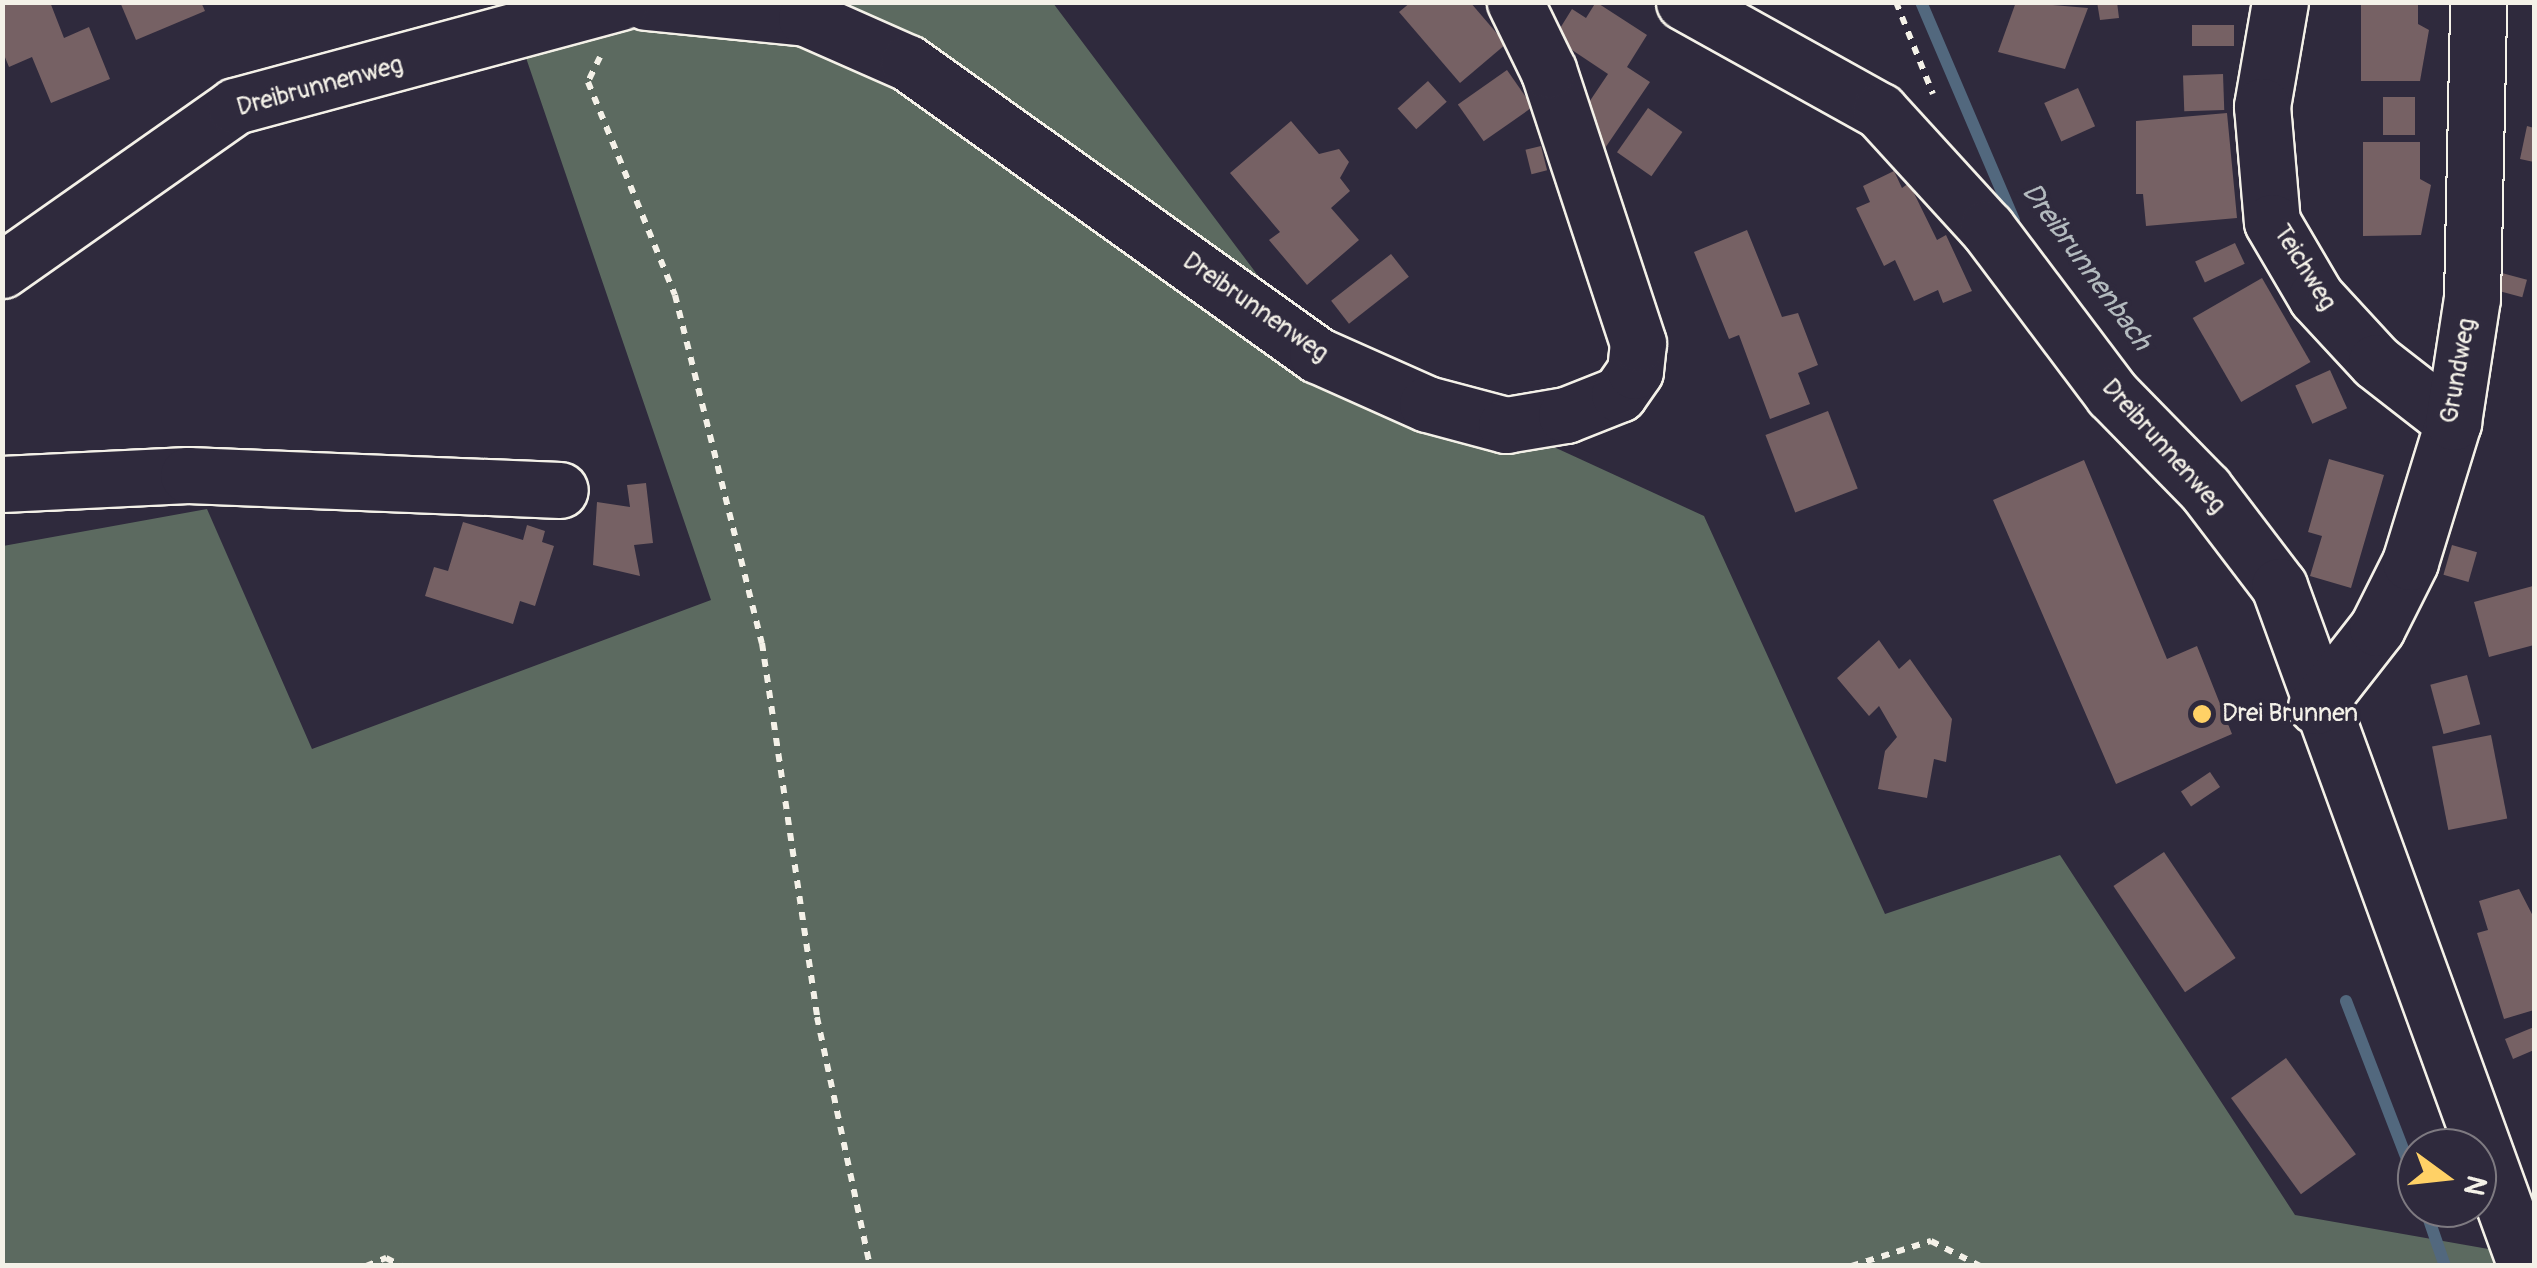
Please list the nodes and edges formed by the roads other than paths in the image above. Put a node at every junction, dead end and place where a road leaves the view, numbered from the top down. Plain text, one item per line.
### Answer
1 (646, 2) edge
2 (1515, 2) edge
3 (1684, 2) edge
4 (2280, 2) edge
5 (2478, 2) edge
6 (611, 26) edge
7 (2, 270) edge
8 (2452, 422) junction
9 (2, 484) edge
10 (560, 490) dead end
11 (2316, 706) junction
12 (2526, 1266) edge

1 - 2 street, Dreibrunnenweg
3 - 11 street, Dreibrunnenweg
4 - 8 street, Teichweg
5 - 8 street, Grundweg
6 - 7 street, Dreibrunnenweg
8 - 11 street, Grundweg
9 - 10 street
11 - 12 street, Dreibrunnenweg

